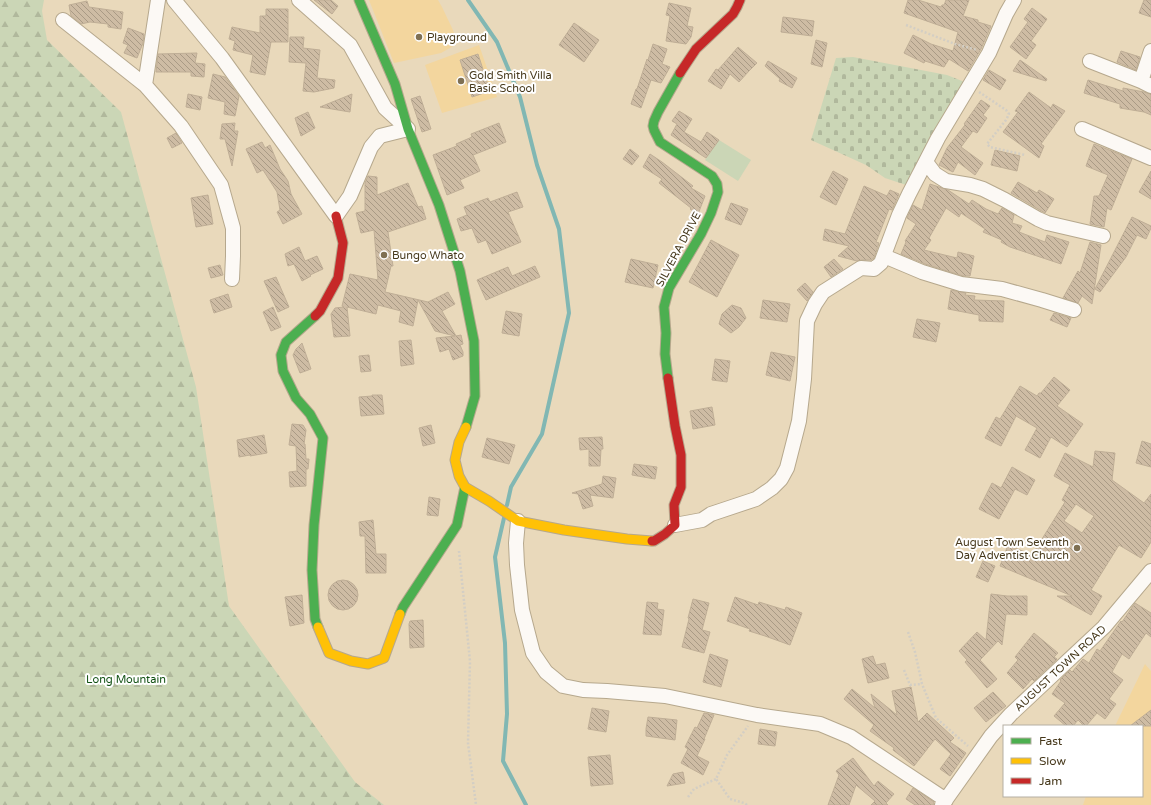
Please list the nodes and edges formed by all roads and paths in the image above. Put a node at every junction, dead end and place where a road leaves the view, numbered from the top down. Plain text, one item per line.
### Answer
1 (158, 0) edge
2 (174, 0) edge
3 (299, 0) edge
4 (359, 0) edge
5 (740, 0) edge
6 (1014, 0) edge
7 (63, 20) dead end
8 (906, 25) dead end
9 (1151, 50) edge
10 (989, 54) junction
11 (1090, 61) dead end
12 (1146, 84) edge
13 (145, 85) junction
14 (970, 86) junction
15 (408, 129) junction
16 (1082, 129) dead end
17 (1025, 155) dead end
18 (1151, 158) edge
19 (926, 162) junction
20 (336, 216) junction
21 (1103, 236) dead end
22 (884, 256) junction
23 (232, 280) dead end
24 (1074, 310) dead end
25 (465, 487) junction
26 (514, 518) junction
27 (675, 525) junction
28 (459, 546) dead end
29 (1151, 571) edge
30 (908, 632) dead end
31 (904, 670) dead end
32 (922, 684) junction
33 (757, 715) junction
34 (977, 754) junction
35 (716, 780) junction
36 (688, 797) dead end
37 (730, 799) junction
38 (944, 802) edge
39 (476, 805) edge
40 (730, 805) edge
41 (747, 805) edge

1 - 13 street
2 - 20 street
3 - 15 street
4 - 15 street
5 - 27 street, SILVERA DRIVE
6 - 10 street
7 - 13 street
8 - 10 path
9 - 12 street
10 - 14 street
11 - 12 street
13 - 23 street
14 - 17 path
14 - 19 street
15 - 20 street
15 - 25 street
16 - 18 street
19 - 21 street
19 - 22 street
20 - 25 street
22 - 24 street
22 - 27 street
25 - 26 street
26 - 27 street
26 - 33 street
28 - 39 path
29 - 34 street, AUGUST TOWN ROAD
30 - 32 path
31 - 32 path
32 - 34 path
33 - 35 path
33 - 38 street
34 - 38 street, AUGUST TOWN ROAD
35 - 36 path
35 - 37 path
37 - 40 path
37 - 41 path

